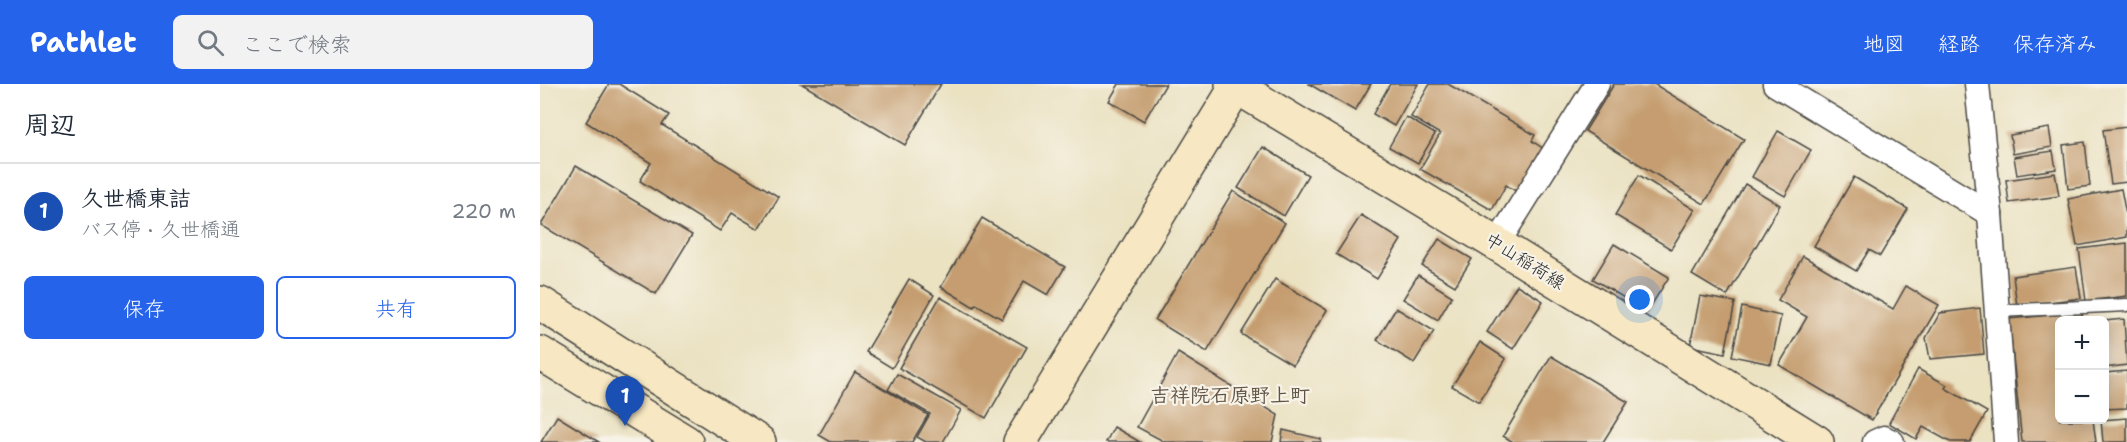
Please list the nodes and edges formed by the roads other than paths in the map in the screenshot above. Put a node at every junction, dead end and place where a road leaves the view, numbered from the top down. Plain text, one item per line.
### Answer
1 (1597, 84) edge
2 (1775, 84) edge
3 (1977, 84) edge
4 (1235, 85) edge
5 (1990, 214) junction
6 (1497, 244) junction
7 (540, 303) edge
8 (2127, 305) edge
9 (1997, 311) junction
10 (540, 352) edge
11 (686, 442) edge
12 (759, 442) edge
13 (1020, 442) edge
14 (1817, 442) edge
15 (1875, 442) edge
16 (1892, 442) edge
17 (2006, 442) edge

1 - 6 street
2 - 5 street
3 - 5 street
4 - 6 street, 中山稲荷線
4 - 13 street
5 - 9 street
6 - 14 street, 中山稲荷線
7 - 12 street
8 - 9 lane
9 - 17 street
10 - 11 street
15 - 16 street

